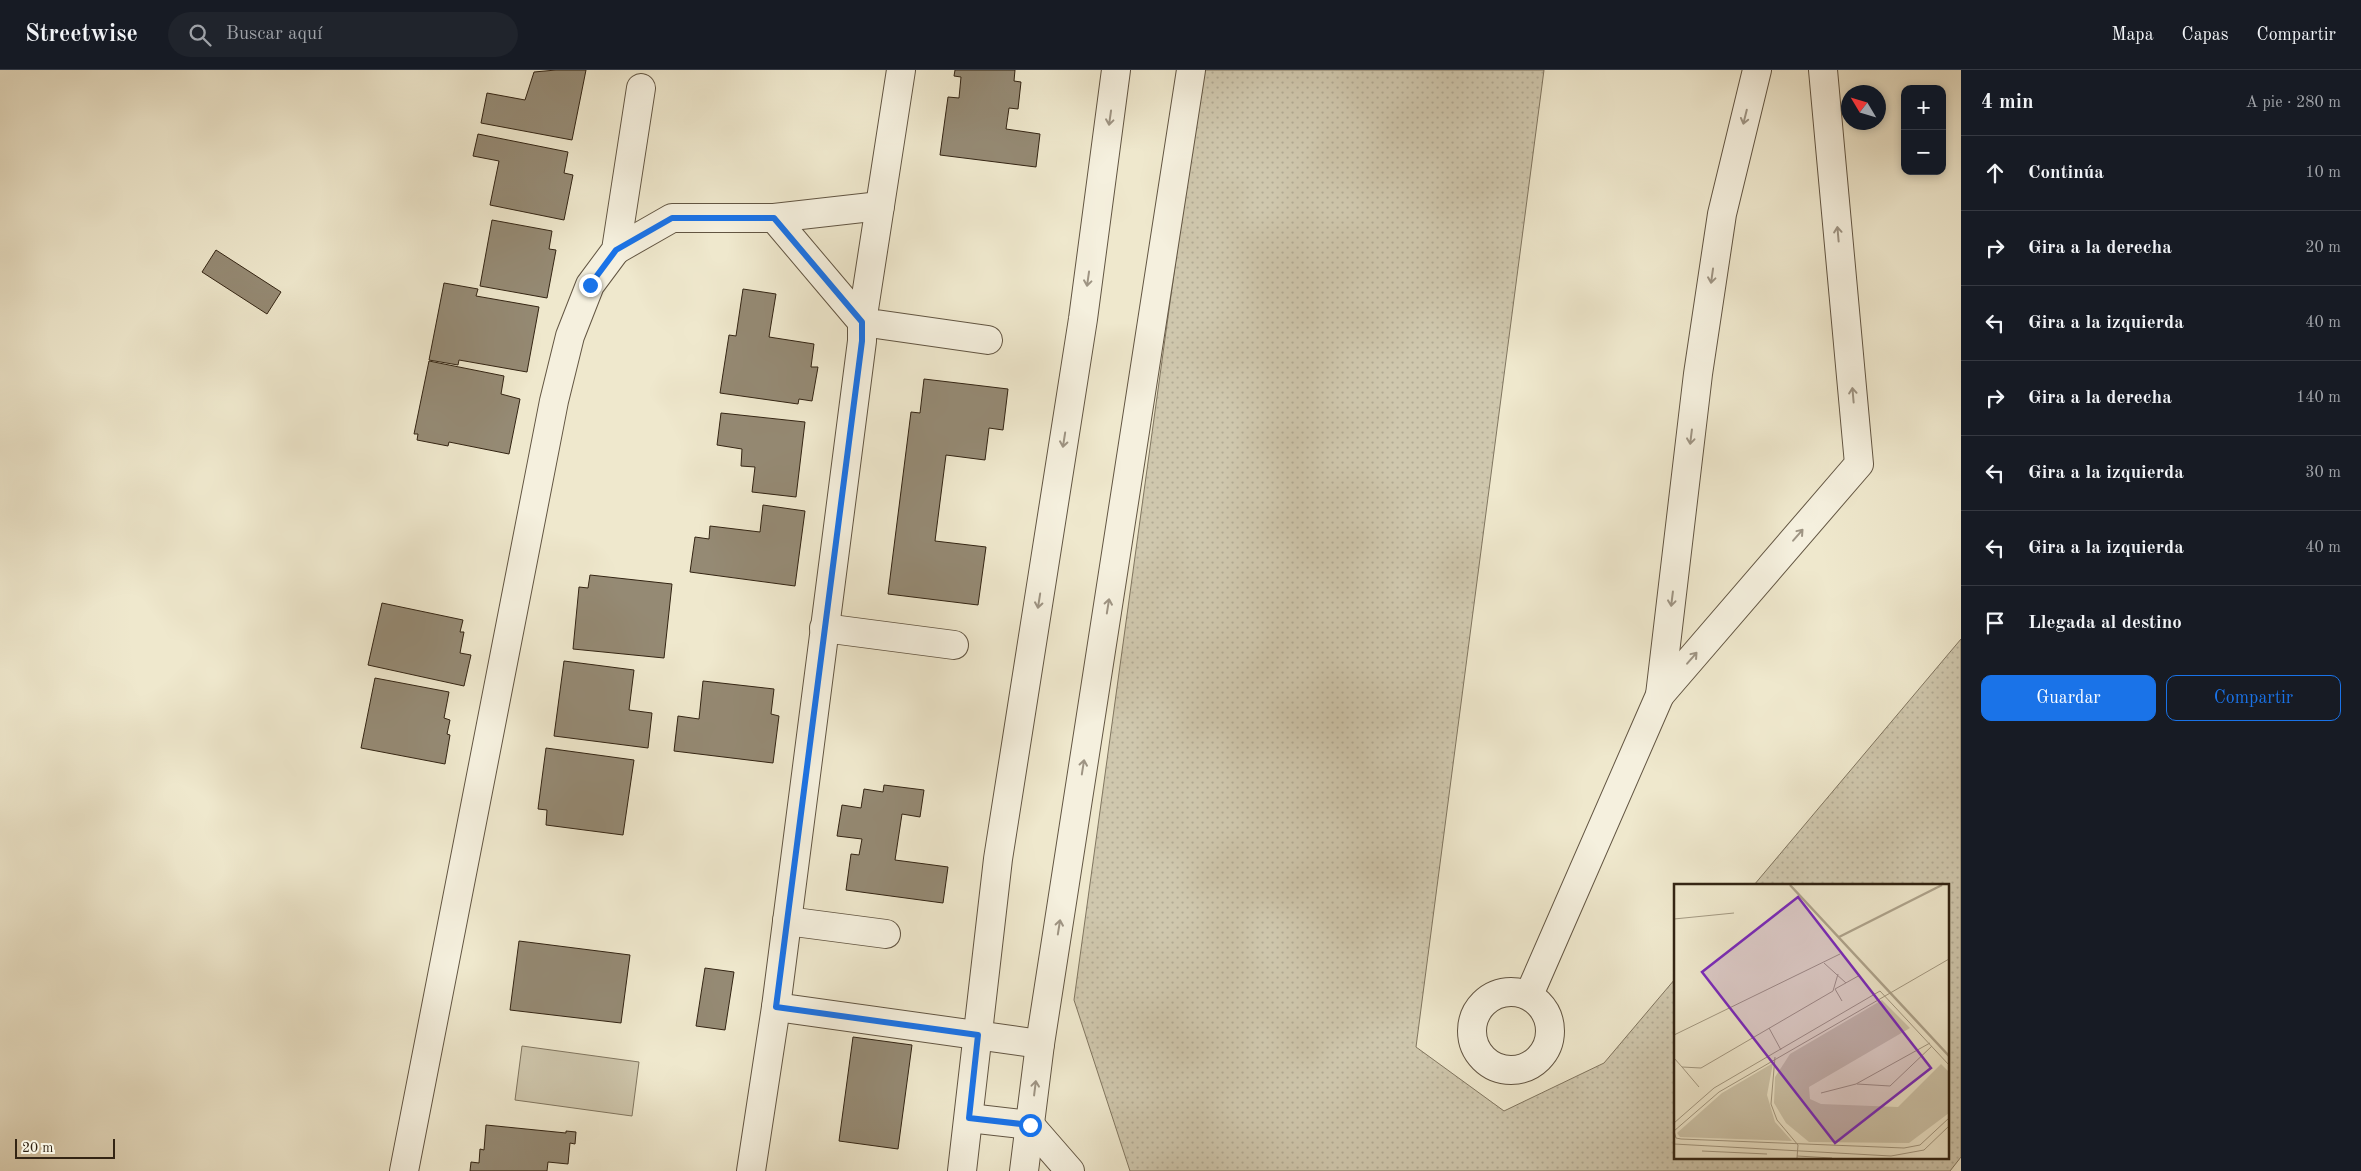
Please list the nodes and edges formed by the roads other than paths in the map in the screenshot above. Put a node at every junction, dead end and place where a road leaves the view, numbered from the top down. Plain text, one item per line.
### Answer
1 (901, 70) edge
2 (1116, 70) edge
3 (1191, 70) edge
4 (1757, 70) edge
5 (1823, 70) edge
6 (641, 88) dead end
7 (880, 206) junction
8 (774, 218) junction
9 (616, 250) junction
10 (862, 322) junction
11 (988, 340) dead end
12 (824, 628) junction
13 (954, 645) dead end
14 (1660, 695) junction
15 (787, 921) junction
16 (886, 934) dead end
17 (1529, 995) dead end
18 (776, 1007) junction
19 (978, 1035) junction
20 (1040, 1044) junction
21 (969, 1118) junction
22 (1030, 1125) junction
23 (404, 1171) edge
24 (751, 1171) edge
25 (962, 1171) edge
26 (1024, 1171) edge
27 (1070, 1171) edge

1 - 7 street
2 -> 19 street
20 -> 3 street
4 -> 14 street
14 -> 5 street
6 - 9 street
7 - 8 street
7 - 10 street
8 - 9 street
8 - 10 street
9 - 23 street
10 - 11 street
10 - 12 street
12 - 13 street
12 - 15 street
14 - 17 street
15 - 16 street
15 - 18 street
18 - 19 street
18 - 24 street
19 - 20 street
19 - 21 street
22 -> 20 street
21 - 22 street
21 - 25 street
22 - 26 street
22 - 27 street

